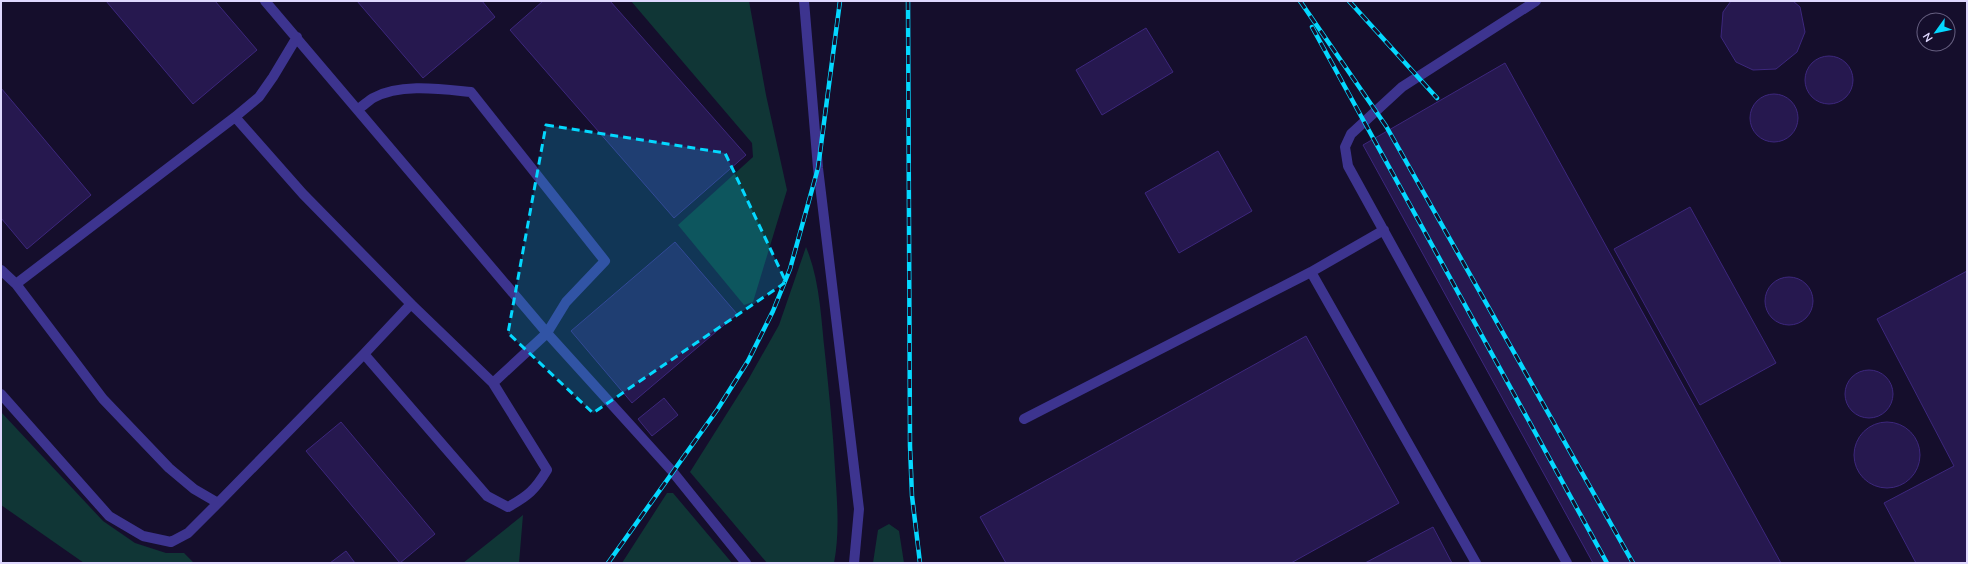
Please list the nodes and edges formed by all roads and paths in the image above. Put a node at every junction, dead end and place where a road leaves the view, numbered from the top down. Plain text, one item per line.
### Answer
1 (265, 1) edge
2 (804, 1) edge
3 (1536, 1) edge
4 (296, 37) junction
5 (358, 110) junction
6 (235, 117) junction
7 (1384, 230) junction
8 (1, 270) edge
9 (1311, 272) junction
10 (16, 284) junction
11 (411, 304) junction
12 (547, 333) junction
13 (364, 354) junction
14 (493, 383) junction
15 (1, 394) edge
16 (1024, 419) dead end
17 (218, 502) junction
18 (746, 563) edge
19 (854, 563) edge
20 (1476, 563) edge
21 (1567, 563) edge

1 - 4 street
2 - 19 street
3 - 7 street
4 - 5 street
4 - 6 street
5 - 12 street
5 - 12 street
6 - 10 street
6 - 11 street
7 - 9 street
7 - 21 street
8 - 10 street
9 - 16 street
9 - 20 street
10 - 17 street
11 - 13 street
11 - 14 street
12 - 14 street
12 - 18 street
13 - 14 street
13 - 17 street
15 - 17 street

